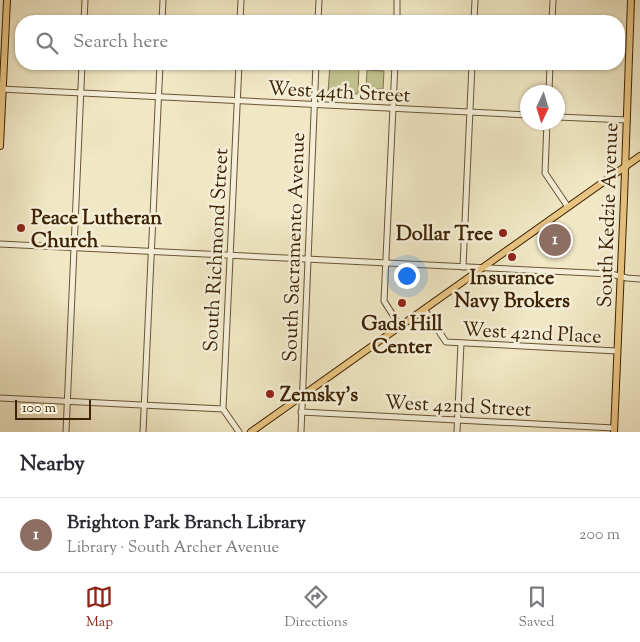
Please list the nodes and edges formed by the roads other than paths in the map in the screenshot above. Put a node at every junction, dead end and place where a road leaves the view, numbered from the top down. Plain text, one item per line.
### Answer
1 (7, 0) edge
2 (85, 0) edge
3 (163, 0) edge
4 (241, 0) edge
5 (319, 0) edge
6 (398, 0) edge
7 (475, 0) edge
8 (553, 0) edge
9 (631, 0) edge
10 (84, 15) edge
11 (162, 15) edge
12 (240, 15) edge
13 (318, 15) edge
14 (397, 15) edge
15 (474, 15) edge
16 (552, 15) edge
17 (82, 70) edge
18 (160, 70) edge
19 (238, 70) edge
20 (316, 70) edge
21 (394, 70) edge
22 (472, 70) edge
23 (550, 70) edge
24 (549, 85) edge
25 (1, 89) edge
26 (81, 93) junction
27 (158, 97) junction
28 (237, 101) junction
29 (314, 104) junction
30 (392, 108) junction
31 (470, 112) junction
32 (520, 115) edge
33 (565, 117) edge
34 (627, 120) junction
35 (547, 130) edge
36 (0, 146) edge
37 (640, 156) edge
38 (625, 166) junction
39 (568, 207) junction
40 (0, 244) edge
41 (74, 247) junction
42 (151, 251) junction
43 (230, 255) junction
44 (307, 259) junction
45 (386, 263) junction
46 (463, 267) junction
47 (482, 268) junction
48 (621, 276) junction
49 (640, 279) edge
50 (424, 310) junction
51 (400, 326) junction
52 (461, 343) junction
53 (618, 351) junction
54 (302, 395) junction
55 (0, 398) edge
56 (67, 401) junction
57 (144, 405) junction
58 (223, 409) junction
59 (301, 412) junction
60 (457, 420) junction
61 (614, 430) edge
62 (66, 432) edge
63 (143, 432) edge
64 (239, 432) edge
65 (251, 432) edge
66 (300, 432) edge
67 (457, 432) edge

1 - 25 main road
2 - 10 street
3 - 11 street
4 - 12 street
5 - 13 street
6 - 14 street
7 - 15 street
8 - 16 street
9 - 34 main road, South Kedzie Avenue
17 - 26 street
18 - 27 street
19 - 28 street, South Richmond Street
20 - 29 street, South Sacramento Avenue
21 - 30 street
22 - 31 street
23 - 24 street
25 - 26 street, West 44th Street
25 - 36 main road
26 - 27 street, West 44th Street
26 - 41 street
27 - 28 street, West 44th Street
27 - 42 street
28 - 29 street, West 44th Street
28 - 43 street, South Richmond Street
29 - 30 street, West 44th Street
29 - 44 street, South Sacramento Avenue
30 - 31 street, West 44th Street
30 - 45 street
31 - 32 street, West 44th Street
31 - 46 street
33 - 34 street
34 - 38 main road, South Kedzie Avenue
35 - 39 street
37 - 38 main road
38 - 39 main road
38 - 48 main road, South Kedzie Avenue
39 - 47 main road
40 - 41 street
41 - 42 street
41 - 56 street
42 - 43 street
42 - 57 street
43 - 44 street
43 - 58 street, South Richmond Street
44 - 45 street
44 - 54 street, South Sacramento Avenue
45 - 46 street
45 - 51 street
46 - 47 street
47 - 48 street
47 - 50 main road
48 - 49 street
48 - 53 main road, South Kedzie Avenue
50 - 51 main road
50 - 52 street, West 42nd Place
51 - 54 main road
52 - 53 street, West 42nd Place
52 - 60 street
53 - 61 main road, South Kedzie Avenue
54 - 59 street, South Sacramento Avenue
54 - 65 main road
55 - 56 street
56 - 57 street
56 - 62 street
57 - 58 street
57 - 63 street
58 - 64 street
59 - 60 street, West 42nd Street
59 - 66 street, South Sacramento Avenue
60 - 61 street, West 42nd Street
60 - 67 street

